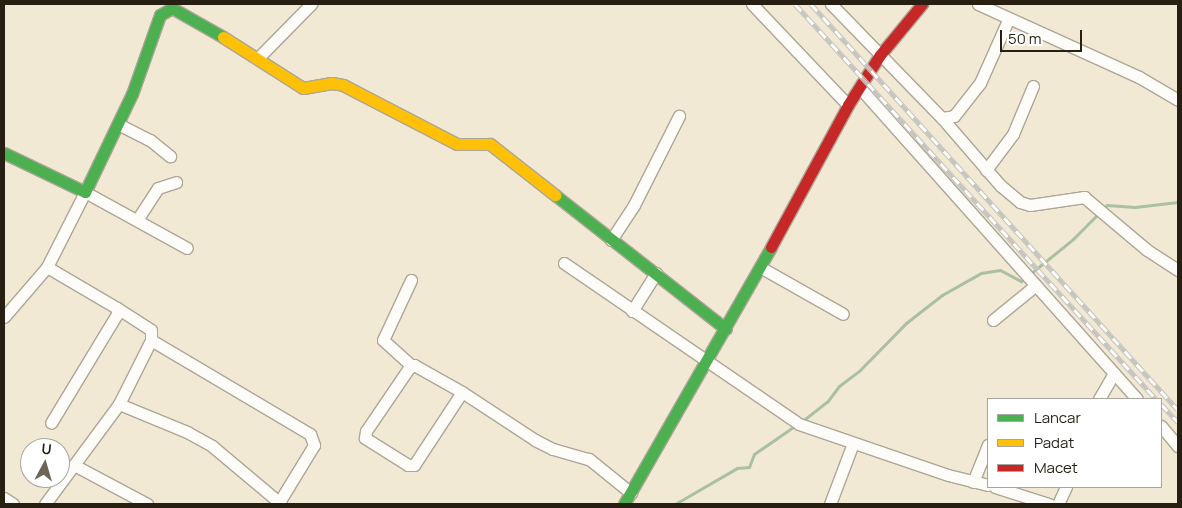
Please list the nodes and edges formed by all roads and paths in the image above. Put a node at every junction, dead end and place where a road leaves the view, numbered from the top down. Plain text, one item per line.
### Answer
1 (311, 4) edge
2 (752, 4) edge
3 (831, 4) edge
4 (922, 4) edge
5 (978, 4) edge
6 (173, 6) edge
7 (1008, 20) junction
8 (880, 55) junction
9 (258, 58) junction
10 (1033, 86) dead end
11 (860, 88) junction
12 (1178, 100) edge
13 (848, 105) junction
14 (679, 116) dead end
15 (942, 118) junction
16 (118, 124) junction
17 (4, 153) edge
18 (170, 156) dead end
19 (986, 170) junction
20 (176, 182) dead end
21 (85, 192) junction
22 (137, 220) junction
23 (612, 240) junction
24 (187, 248) dead end
25 (564, 263) dead end
26 (47, 266) junction
27 (760, 267) junction
28 (1178, 270) edge
29 (656, 273) junction
30 (411, 280) dead end
31 (1035, 283) junction
32 (117, 308) junction
33 (632, 311) junction
34 (843, 314) dead end
35 (4, 317) edge
36 (994, 320) dead end
37 (726, 329) junction
38 (150, 340) junction
39 (708, 362) junction
40 (412, 366) junction
41 (1114, 374) junction
42 (462, 392) junction
43 (1100, 398) edge
44 (1136, 398) edge
45 (120, 404) junction
46 (51, 424) dead end
47 (1162, 427) edge
48 (853, 442) junction
49 (1178, 446) edge
50 (987, 447) edge
51 (74, 465) junction
52 (973, 482) junction
53 (987, 485) edge
54 (998, 488) edge
55 (1066, 488) edge
56 (631, 493) junction
57 (4, 498) edge
58 (279, 503) edge
59 (13, 504) edge
60 (44, 504) edge
61 (147, 504) edge
62 (624, 504) edge
63 (830, 504) edge
64 (1049, 504) edge
65 (1058, 504) edge

1 - 9 street
2 - 13 street
3 - 8 street
4 - 8 street
5 - 7 street
6 - 9 street
6 - 16 street
7 - 12 street
7 - 15 street
8 - 11 street
8 - 15 street
9 - 23 street
10 - 19 street
11 - 13 street
11 - 31 street
13 - 27 street
14 - 23 street
15 - 19 street
16 - 18 street
16 - 21 street
17 - 21 street
19 - 28 street
20 - 22 street
21 - 22 street
21 - 26 street
22 - 24 street
23 - 29 street
25 - 33 street
26 - 32 street
26 - 35 street
27 - 34 street
27 - 37 street
29 - 33 street
29 - 37 street
30 - 40 street
31 - 36 street
31 - 41 street
32 - 38 street
32 - 46 street
33 - 39 street
37 - 39 street
38 - 45 street
38 - 58 street
39 - 48 street
39 - 56 street
40 - 42 street
40 - 42 street
41 - 43 street
41 - 44 street
42 - 56 street
45 - 51 street
45 - 58 street
47 - 49 street
48 - 52 street
48 - 63 street
50 - 52 street
51 - 60 street
51 - 61 street
52 - 53 street
54 - 64 street
55 - 65 street
56 - 62 street
57 - 59 street

